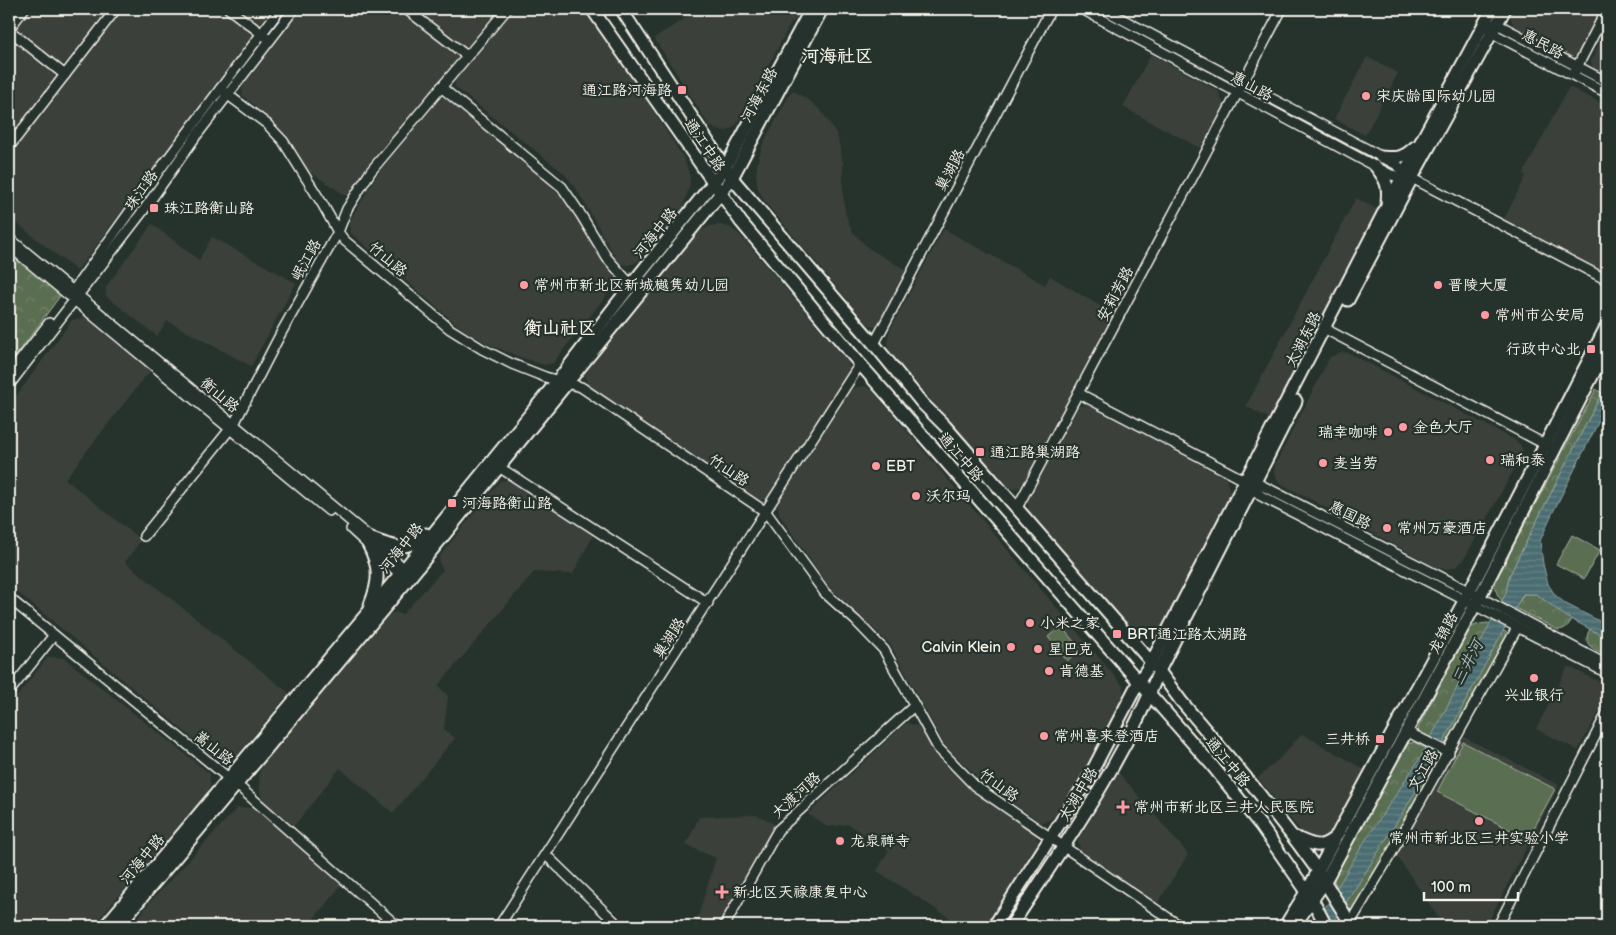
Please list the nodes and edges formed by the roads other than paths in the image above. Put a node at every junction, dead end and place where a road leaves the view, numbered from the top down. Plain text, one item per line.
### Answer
1 (24, 9) edge
2 (116, 9) edge
3 (230, 9) edge
4 (280, 9) edge
5 (294, 9) edge
6 (406, 9) edge
7 (507, 9) edge
8 (592, 9) edge
9 (621, 9) edge
10 (811, 9) edge
11 (822, 9) edge
12 (1050, 9) edge
13 (1082, 9) edge
14 (1103, 9) edge
15 (1282, 9) edge
16 (1492, 9) edge
17 (1505, 9) edge
18 (1607, 9) edge
19 (1484, 23) junction
20 (1495, 28) junction
21 (9, 30) edge
22 (262, 33) junction
23 (270, 40) junction
24 (467, 56) junction
25 (1578, 66) junction
26 (65, 75) junction
27 (1573, 75) junction
28 (1607, 82) edge
29 (1242, 84) junction
30 (441, 87) junction
31 (224, 92) junction
32 (1237, 93) junction
33 (1607, 93) edge
34 (1420, 143) junction
35 (9, 147) edge
36 (1378, 162) junction
37 (726, 168) junction
38 (1406, 176) junction
39 (732, 178) junction
40 (713, 183) junction
41 (720, 194) junction
42 (1386, 208) junction
43 (338, 232) junction
44 (9, 238) edge
45 (9, 246) edge
46 (1607, 280) edge
47 (631, 286) junction
48 (74, 295) junction
49 (1607, 325) edge
50 (1328, 330) junction
51 (874, 344) junction
52 (1607, 348) edge
53 (860, 364) junction
54 (9, 375) edge
55 (562, 382) junction
56 (9, 385) edge
57 (1078, 393) junction
58 (232, 427) junction
59 (1550, 447) junction
60 (499, 467) junction
61 (1251, 483) junction
62 (1017, 508) junction
63 (766, 512) junction
64 (445, 519) junction
65 (144, 536) dead end
66 (370, 541) junction
67 (406, 575) junction
68 (9, 598) edge
69 (1472, 599) junction
70 (708, 603) junction
71 (364, 617) junction
72 (1513, 623) junction
73 (54, 635) junction
74 (1607, 665) edge
75 (1155, 667) junction
76 (1607, 673) edge
77 (1139, 682) junction
78 (9, 692) edge
79 (1150, 695) junction
80 (914, 706) junction
81 (1607, 713) edge
82 (1406, 732) junction
83 (1446, 751) junction
84 (233, 782) junction
85 (1337, 835) junction
86 (1050, 838) junction
87 (1295, 840) junction
88 (1063, 847) junction
89 (546, 855) junction
90 (1318, 871) junction
91 (1324, 883) junction
92 (1309, 896) junction
93 (1348, 921) edge
94 (105, 926) edge
95 (118, 926) edge
96 (397, 926) edge
97 (499, 926) edge
98 (619, 926) edge
99 (724, 926) edge
100 (994, 926) edge
101 (1011, 926) edge
102 (1180, 926) edge
103 (1285, 926) edge
104 (1294, 926) edge
105 (1326, 926) edge
106 (1498, 926) edge

1 - 21 street
2 - 26 street
3 - 22 street
4 - 22 street, 珠江路
5 - 23 street, 珠江路
6 - 24 street
7 - 24 street, 岷江路
8 - 40 main road, 通江中路
9 - 37 main road, 通江中路
10 - 37 main road, 河海东路
11 - 39 main road, 河海东路
12 - 51 street, 巢湖路
13 - 32 street, 惠山路
14 - 29 street, 惠山路
15 - 29 street
16 - 19 main road, 太湖东路
17 - 20 main road, 太湖东路
18 - 25 street
19 - 20 street, 惠民路
19 - 34 main road, 太湖东路
20 - 25 street, 惠民路
20 - 27 street, 惠民路
20 - 38 main road, 太湖东路
21 - 26 street
22 - 23 street
22 - 31 street, 珠江路
23 - 31 street, 珠江路
24 - 30 street, 岷江路
25 - 27 street
25 - 28 street, 惠民路
26 - 35 street
27 - 33 street, 惠民路
29 - 32 street
29 - 36 street, 惠山路
30 - 43 street, 岷江路
30 - 47 street
31 - 43 street, 竹山路
31 - 48 street, 珠江路
32 - 36 street, 惠山路
32 - 57 street, 安莉芳路
34 - 36 main road
34 - 38 main road, 太湖东路
36 - 38 street, 惠山路
36 - 42 main road
37 - 39 main road, 通江中路
37 - 40 main road, 河海东路
38 - 42 main road, 太湖东路
38 - 46 street, 惠山路
38 - 50 main road, 太湖东路
39 - 41 main road, 河海东路
39 - 51 main road, 通江中路
40 - 41 main road, 通江中路
40 - 47 main road, 河海中路
41 - 53 main road, 通江中路
41 - 55 main road, 河海中路
42 - 50 main road, 太湖东路
43 - 55 street, 竹山路
43 - 58 street, 岷江路
44 - 48 street, 衡山路
45 - 48 street, 衡山路
47 - 55 main road, 河海中路
48 - 54 street, 珠江路
48 - 56 street, 珠江路
48 - 58 street, 衡山路
49 - 59 main road, 龙锦路
50 - 59 street
50 - 61 main road, 太湖东路
51 - 62 main road, 通江中路
52 - 59 main road, 龙锦路
53 - 63 street, 巢湖路
53 - 77 main road, 通江中路
55 - 60 main road, 河海中路
55 - 63 street, 竹山路
55 - 64 main road, 河海中路
57 - 61 street, 惠国路
57 - 62 street, 安莉芳路
58 - 65 street, 岷江路
58 - 66 street, 衡山路
59 - 69 main road, 龙锦路
60 - 67 main road, 河海中路
60 - 70 street
61 - 69 street, 惠国路
61 - 75 main road, 太湖东路
62 - 75 main road, 通江中路
63 - 70 street, 巢湖路
63 - 80 street, 竹山路
64 - 66 main road
64 - 67 main road, 河海中路
66 - 67 street, 衡山路
66 - 71 main road
67 - 71 main road, 河海中路
67 - 84 main road, 河海中路
68 - 73 street, 嵩山路
69 - 72 street, 惠国路
69 - 82 main road, 龙锦路
69 - 85 main road, 龙锦路
70 - 89 street, 巢湖路
71 - 84 main road, 河海中路
72 - 74 street
72 - 76 street
72 - 83 street, 文江路
73 - 78 street
73 - 84 street, 嵩山路
75 - 77 main road, 太湖东路
75 - 79 main road, 太湖中路
75 - 87 main road, 通江中路
77 - 79 main road, 通江中路
77 - 86 main road, 太湖中路
79 - 88 main road, 太湖中路
79 - 92 main road, 通江中路
80 - 86 street, 竹山路
80 - 99 street, 大渡河路
81 - 106 street
82 - 83 street
82 - 91 main road, 龙锦路
83 - 93 street, 文江路
84 - 94 main road, 河海中路
84 - 95 main road, 河海中路
84 - 96 street, 嵩山路
85 - 87 main road
85 - 90 main road, 龙锦路
86 - 88 street, 竹山路
86 - 100 main road, 太湖中路
87 - 90 main road, 通江中路
88 - 101 main road, 太湖中路
88 - 102 street, 竹山路
89 - 97 street, 巢湖路
89 - 98 street
90 - 91 main road
90 - 92 main road, 龙锦路
91 - 92 main road, 龙锦路
91 - 93 main road
92 - 103 main road, 龙锦路
92 - 104 main road, 龙锦路
92 - 105 main road, 通江中路

